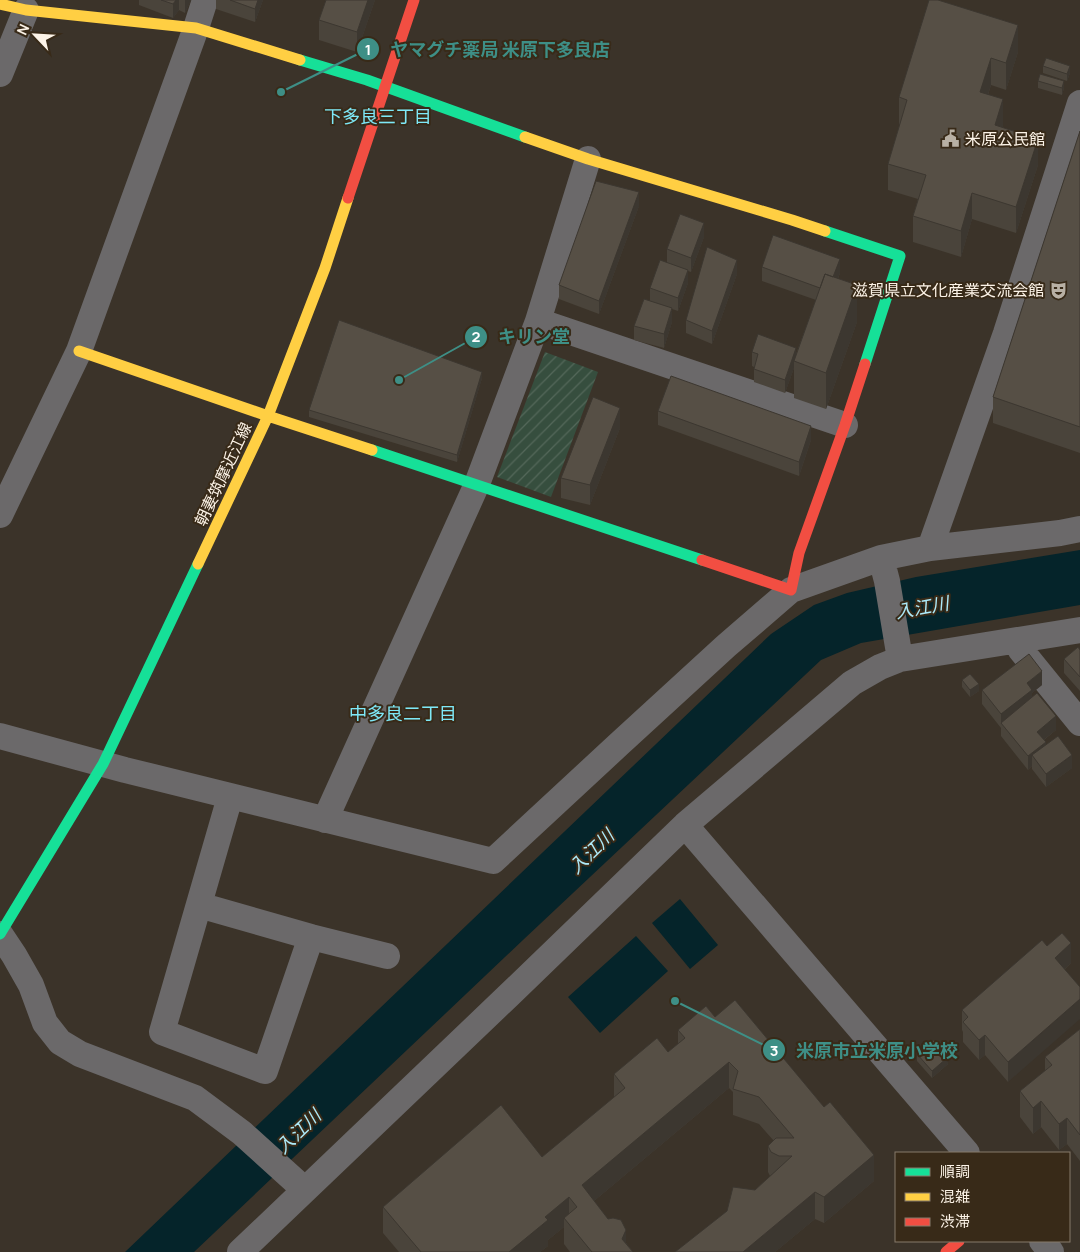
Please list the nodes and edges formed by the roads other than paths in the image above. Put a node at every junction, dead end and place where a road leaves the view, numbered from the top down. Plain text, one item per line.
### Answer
1 (205, 0) edge
2 (414, 0) edge
3 (0, 4) edge
4 (26, 10) junction
5 (196, 28) junction
6 (0, 74) edge
7 (386, 87) junction
8 (1080, 103) edge
9 (588, 159) junction
10 (538, 321) junction
11 (78, 351) junction
12 (268, 416) junction
13 (845, 425) junction
14 (477, 484) junction
15 (0, 515) edge
16 (1080, 529) edge
17 (930, 548) junction
18 (884, 570) junction
19 (791, 590) junction
20 (1080, 630) edge
21 (1013, 641) junction
22 (899, 652) junction
23 (1080, 723) edge
24 (0, 736) edge
25 (103, 764) junction
26 (230, 797) junction
27 (325, 820) junction
28 (685, 825) junction
29 (198, 906) junction
30 (0, 934) edge
31 (312, 937) junction
32 (387, 956) dead end
33 (966, 1152) edge
34 (298, 1184) junction
35 (958, 1242) edge
36 (1043, 1242) edge
37 (240, 1252) edge
38 (946, 1252) edge
39 (1051, 1252) edge

1 - 5 street
2 - 7 street, 朝妻筑摩近江線
3 - 4 street
4 - 5 street
4 - 6 street
5 - 7 street
5 - 11 street
7 - 9 street
7 - 12 street, 朝妻筑摩近江線
8 - 17 street
9 - 10 street
9 - 13 street
10 - 13 street
10 - 14 street
11 - 12 street
11 - 15 street
12 - 14 street
12 - 25 street, 朝妻筑摩近江線
13 - 19 street
14 - 19 street
14 - 27 street
16 - 17 street
17 - 18 street
18 - 19 street
18 - 22 street
19 - 27 street
20 - 21 street
21 - 22 street
21 - 23 street
22 - 28 street
24 - 25 street
25 - 26 street
25 - 30 street, 朝妻筑摩近江線
26 - 27 street
26 - 29 street
28 - 33 street
28 - 34 street
29 - 31 street
29 - 31 street
30 - 34 street
31 - 32 street
34 - 37 street
35 - 38 street
36 - 39 street

